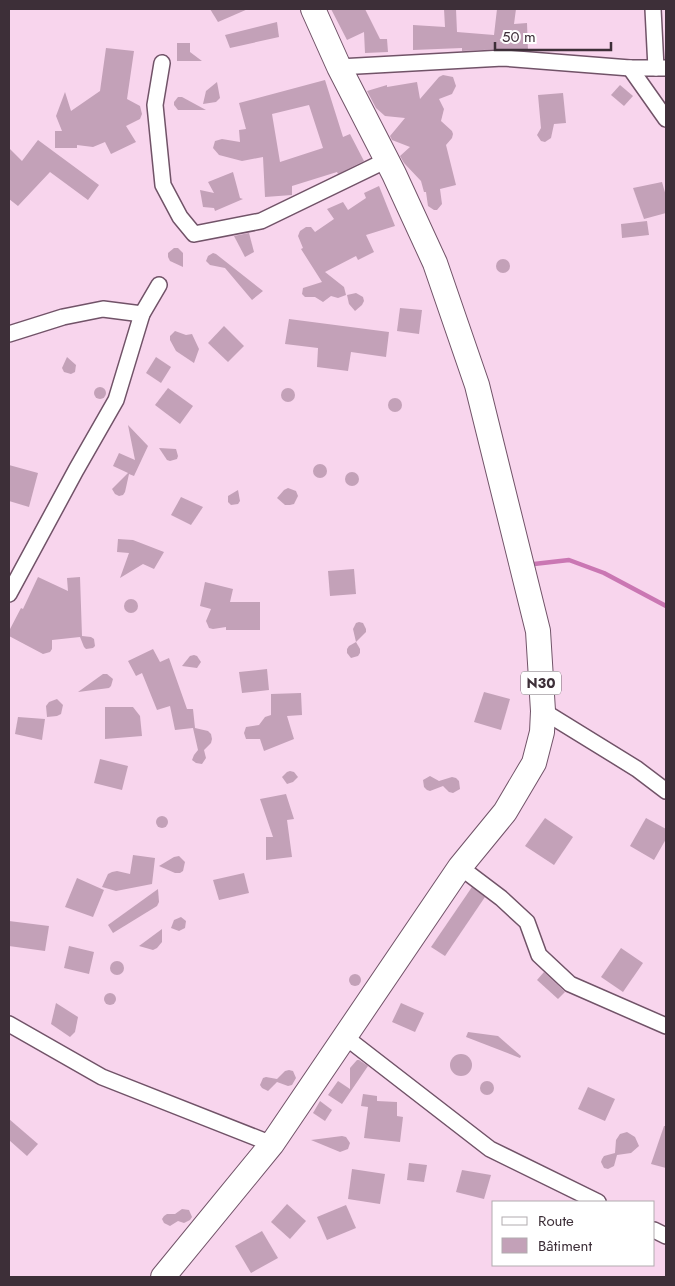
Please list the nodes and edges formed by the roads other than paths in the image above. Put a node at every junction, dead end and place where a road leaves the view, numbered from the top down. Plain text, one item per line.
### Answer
1 (312, 9) edge
2 (654, 9) edge
3 (162, 63) dead end
4 (339, 67) junction
5 (630, 68) junction
6 (661, 68) edge
7 (666, 119) edge
8 (386, 160) junction
9 (159, 285) dead end
10 (142, 314) junction
11 (9, 334) edge
12 (9, 594) edge
13 (543, 711) junction
14 (666, 791) edge
15 (460, 867) junction
16 (9, 1024) edge
17 (666, 1026) edge
18 (344, 1036) junction
19 (272, 1144) junction
20 (596, 1201) edge
21 (163, 1277) edge

1 - 4 main road, N30
2 - 6 street
3 - 8 street
4 - 5 street
4 - 8 main road, N30
5 - 6 street
5 - 7 street
8 - 13 main road, N30
9 - 10 street
10 - 11 street
10 - 12 street
13 - 14 street
13 - 15 main road, N30
15 - 17 street
15 - 18 main road, N30
16 - 19 street
18 - 19 main road, N30
18 - 20 street
19 - 21 main road, N30

